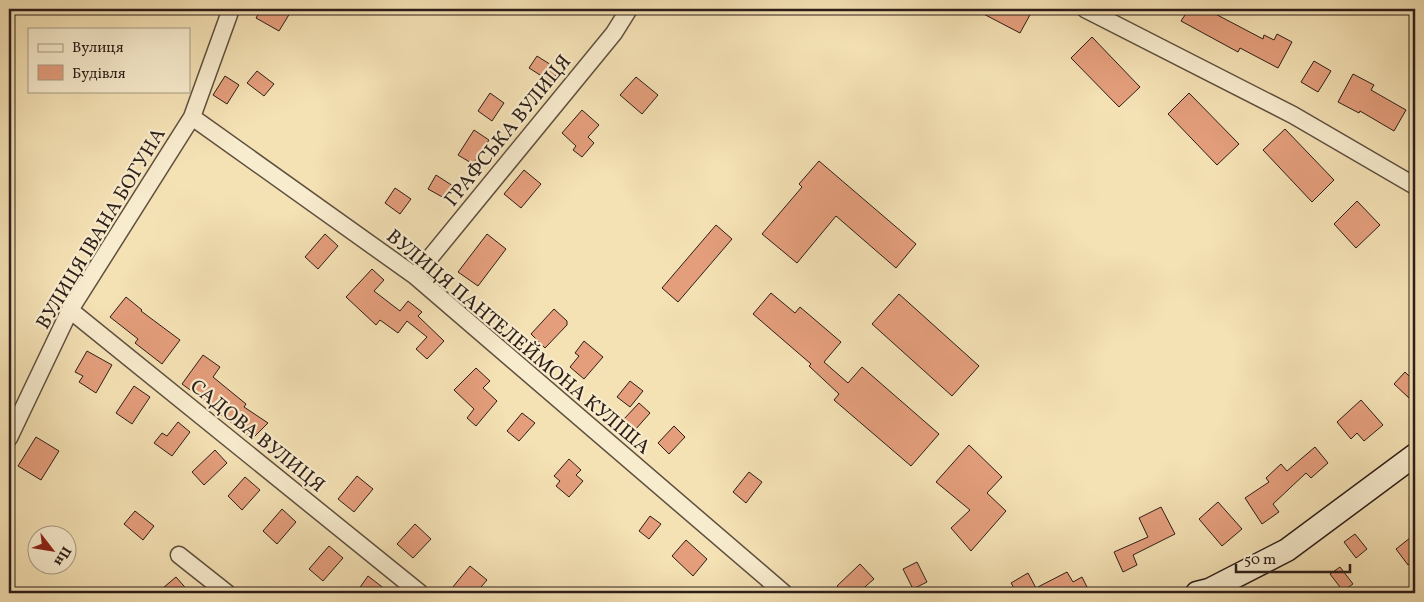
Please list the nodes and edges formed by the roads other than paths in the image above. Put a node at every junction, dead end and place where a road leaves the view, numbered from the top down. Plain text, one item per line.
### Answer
1 (231, 9) edge
2 (629, 9) edge
3 (1085, 9) edge
4 (192, 117) junction
5 (1415, 186) edge
6 (415, 276) junction
7 (70, 310) junction
8 (9, 438) edge
9 (1415, 455) edge
10 (179, 555) dead end
11 (227, 593) edge
12 (420, 593) edge
13 (784, 593) edge
14 (1196, 593) edge

1 - 4 street, ВУЛИЦЯ ІВАНА БОГУНА
2 - 6 street, ГРАФСЬКА ВУЛИЦЯ
3 - 5 street
4 - 6 street, ВУЛИЦЯ ПАНТЕЛЕЙМОНА КУЛІША
4 - 7 street, ВУЛИЦЯ ІВАНА БОГУНА
6 - 13 street, ВУЛИЦЯ ПАНТЕЛЕЙМОНА КУЛІША
7 - 8 street, ВУЛИЦЯ ІВАНА БОГУНА
7 - 12 street, САДОВА ВУЛИЦЯ
9 - 14 street
10 - 11 street

